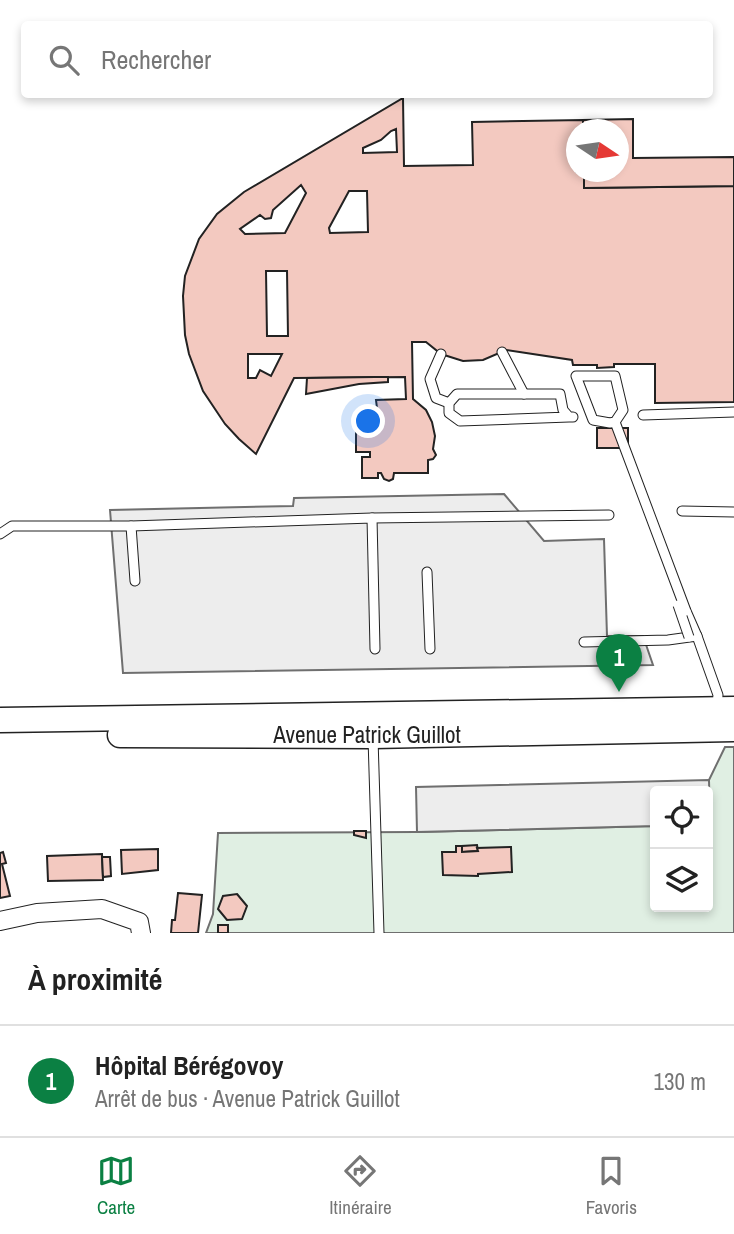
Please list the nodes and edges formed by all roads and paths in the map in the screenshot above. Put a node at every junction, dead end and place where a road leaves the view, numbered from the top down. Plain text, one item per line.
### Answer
1 (502, 352) dead end
2 (442, 354) dead end
3 (524, 394) junction
4 (449, 404) junction
5 (734, 412) edge
6 (643, 415) dead end
7 (613, 422) junction
8 (682, 511) dead end
9 (734, 512) edge
10 (609, 515) dead end
11 (372, 518) junction
12 (131, 526) junction
13 (0, 534) edge
14 (427, 572) dead end
15 (135, 581) dead end
16 (693, 637) junction
17 (584, 642) dead end
18 (375, 649) dead end
19 (430, 649) dead end
20 (724, 719) edge
21 (0, 720) edge
22 (373, 736) junction
23 (0, 737) edge
24 (0, 920) edge
25 (141, 933) edge
26 (379, 933) edge

1 - 3 lane
2 - 4 lane
3 - 4 lane
3 - 4 lane
5 - 6 lane
7 - 7 lane, bridge
7 - 16 lane, bridge
8 - 9 lane
10 - 11 lane
11 - 12 lane
11 - 18 lane
12 - 13 lane
12 - 15 lane
14 - 19 lane
16 - 17 lane
16 - 20 lane
20 - 21 street, Avenue Patrick Guillot
20 - 22 street, Avenue Patrick Guillot
22 - 23 street, Avenue Patrick Guillot
22 - 26 lane
24 - 25 street

